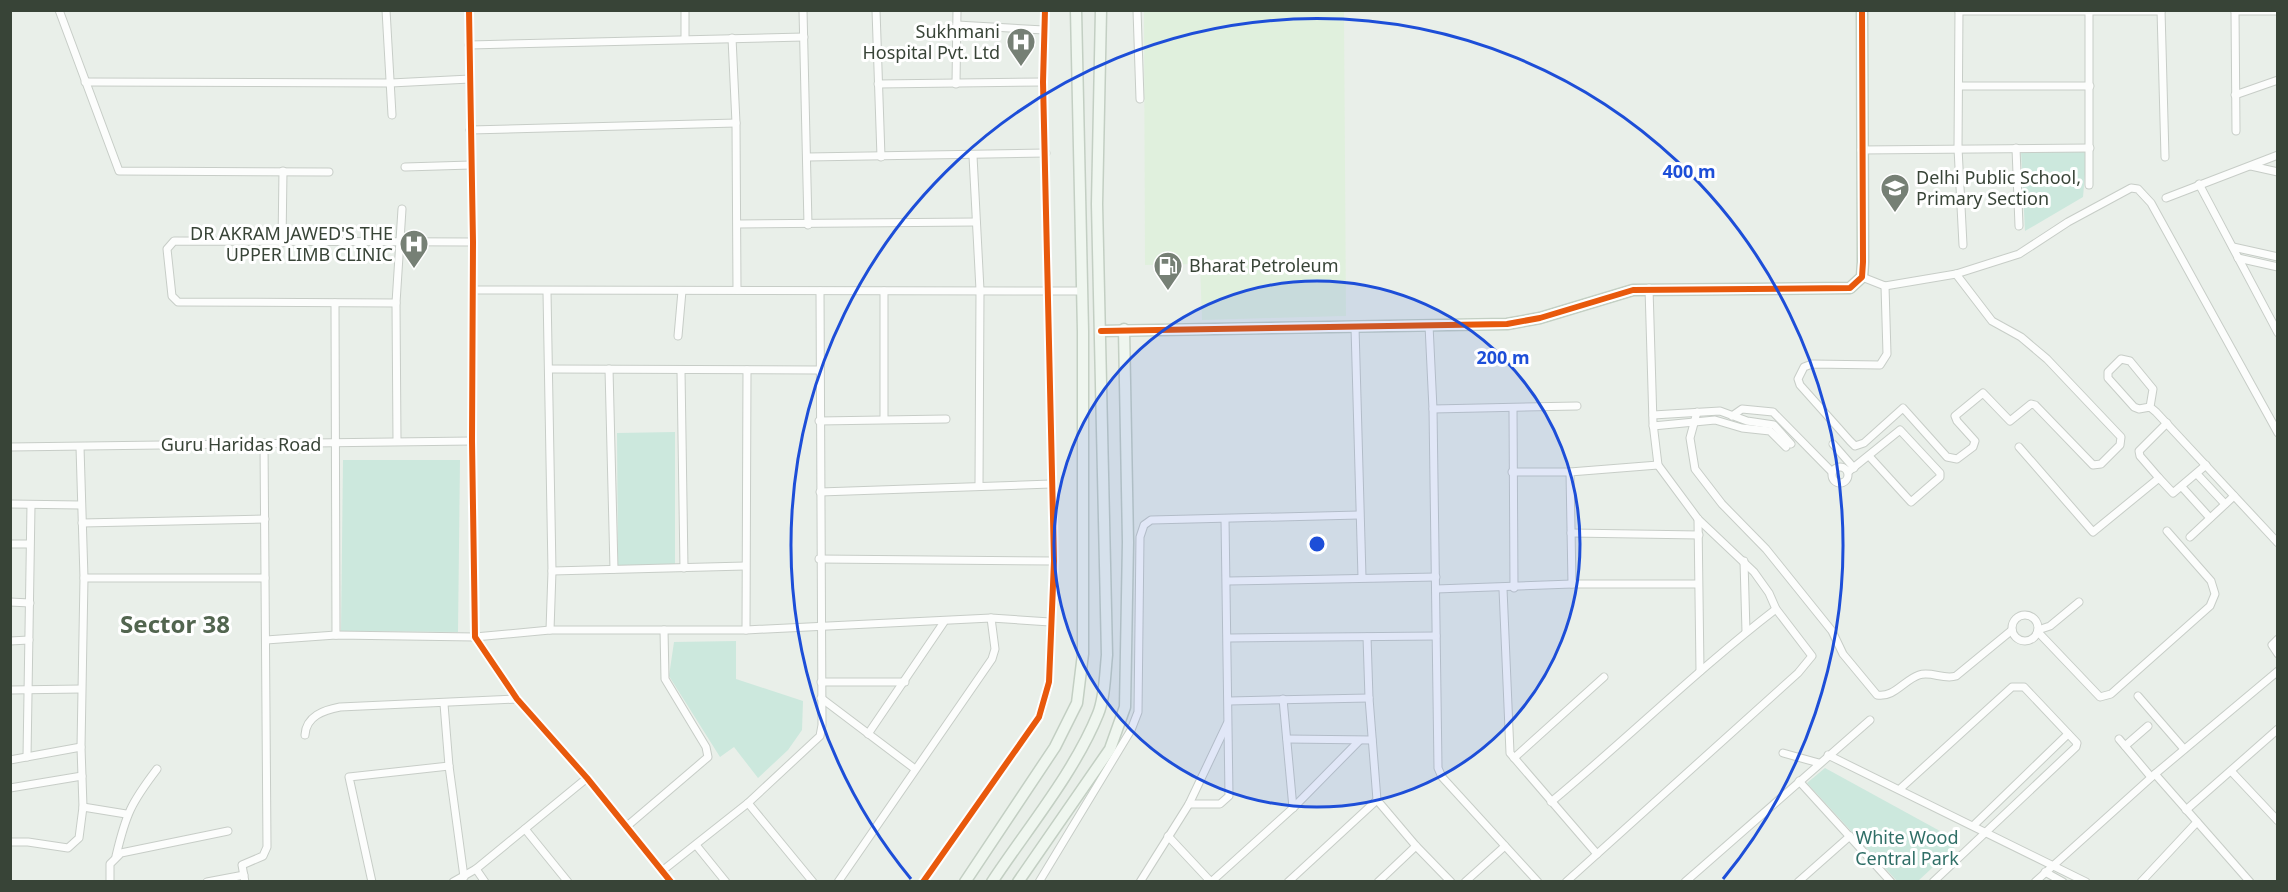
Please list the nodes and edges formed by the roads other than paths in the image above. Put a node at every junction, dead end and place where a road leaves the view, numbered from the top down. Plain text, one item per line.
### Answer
1 (59, 10) edge
2 (386, 10) edge
3 (469, 10) edge
4 (686, 10) edge
5 (804, 10) edge
6 (876, 10) edge
7 (957, 10) edge
8 (1045, 10) edge
9 (1101, 10) edge
10 (1109, 10) edge
11 (1137, 10) edge
12 (1862, 10) edge
13 (2090, 10) edge
14 (1959, 11) edge
15 (2161, 11) edge
16 (2235, 11) edge
17 (2277, 11) edge
18 (1074, 13) edge
19 (957, 25) junction
20 (1101, 26) junction
21 (1044, 30) junction
22 (804, 37) junction
23 (732, 38) junction
24 (685, 39) junction
25 (469, 45) junction
26 (471, 80) junction
27 (2277, 80) edge
28 (85, 82) junction
29 (1043, 82) junction
30 (391, 83) junction
31 (878, 84) junction
32 (956, 84) junction
33 (1959, 86) junction
34 (2090, 86) junction
35 (2235, 95) junction
36 (1140, 99) dead end
37 (392, 115) dead end
38 (736, 123) junction
39 (470, 130) junction
40 (2236, 131) dead end
41 (1959, 148) junction
42 (2016, 148) junction
43 (2090, 148) junction
44 (1861, 150) junction
45 (1046, 153) junction
46 (2277, 155) edge
47 (973, 156) junction
48 (808, 157) junction
49 (881, 157) junction
50 (2165, 157) dead end
51 (471, 165) junction
52 (2249, 165) junction
53 (405, 167) dead end
54 (283, 171) junction
55 (329, 172) dead end
56 (2277, 172) edge
57 (2199, 184) junction
58 (2090, 185) dead end
59 (2166, 198) dead end
60 (1080, 204) junction
61 (1097, 204) junction
62 (402, 209) dead end
63 (976, 222) junction
64 (738, 224) junction
65 (808, 225) junction
66 (2019, 226) dead end
67 (1080, 228) junction
68 (1098, 228) junction
69 (402, 242) junction
70 (474, 242) junction
71 (282, 243) junction
72 (1962, 245) dead end
73 (2233, 247) junction
74 (2277, 257) edge
75 (2238, 258) junction
76 (2277, 267) edge
77 (1956, 274) junction
78 (1862, 277) junction
79 (1885, 286) junction
80 (1649, 288) junction
81 (473, 290) junction
82 (737, 290) junction
83 (980, 290) junction
84 (1047, 290) junction
85 (682, 291) junction
86 (820, 291) junction
87 (884, 291) junction
88 (1081, 291) junction
89 (548, 292) junction
90 (335, 303) junction
91 (396, 303) junction
92 (1429, 326) junction
93 (1355, 327) junction
94 (1124, 329) junction
95 (1101, 331) junction
96 (2277, 333) edge
97 (678, 336) dead end
98 (550, 369) junction
99 (609, 369) junction
100 (747, 370) junction
101 (819, 370) junction
102 (681, 371) junction
103 (1577, 406) dead end
104 (2150, 407) junction
105 (1513, 408) junction
106 (1433, 409) junction
107 (1697, 412) junction
108 (1653, 415) junction
109 (1733, 415) junction
110 (884, 419) junction
111 (946, 419) dead end
112 (819, 422) junction
113 (1695, 423) junction
114 (1727, 423) junction
115 (2167, 423) junction
116 (1653, 426) junction
117 (2277, 433) edge
118 (397, 441) junction
119 (472, 441) junction
120 (264, 443) junction
121 (335, 444) junction
122 (1833, 444) dead end
123 (10, 447) edge
124 (80, 447) junction
125 (2019, 447) dead end
126 (1869, 456) junction
127 (1658, 465) junction
128 (2206, 465) junction
129 (1851, 470) junction
130 (1512, 472) junction
131 (1570, 472) junction
132 (1832, 472) junction
133 (2197, 474) junction
134 (2159, 478) junction
135 (1051, 484) junction
136 (979, 485) junction
137 (2182, 487) junction
138 (820, 492) junction
139 (1104, 493) junction
140 (1083, 494) junction
141 (2234, 496) junction
142 (10, 504) edge
143 (2225, 504) junction
144 (31, 505) junction
145 (80, 505) junction
146 (1359, 515) junction
147 (2210, 518) junction
148 (265, 519) junction
149 (1225, 519) junction
150 (1698, 519) junction
151 (82, 523) junction
152 (2167, 531) dead end
153 (1572, 533) junction
154 (1699, 535) junction
155 (2190, 537) dead end
156 (2277, 543) edge
157 (10, 544) edge
158 (29, 544) junction
159 (819, 560) junction
160 (1054, 561) junction
161 (1744, 561) junction
162 (745, 566) junction
163 (684, 567) junction
164 (614, 569) junction
165 (552, 571) junction
166 (1362, 577) junction
167 (1436, 577) junction
168 (84, 578) junction
169 (265, 578) junction
170 (1227, 581) junction
171 (1572, 584) junction
172 (1698, 584) junction
173 (1503, 588) junction
174 (1514, 588) junction
175 (1436, 589) junction
176 (2078, 601) dead end
177 (10, 602) edge
178 (30, 603) junction
179 (1776, 609) junction
180 (991, 618) junction
181 (944, 622) junction
182 (1050, 622) junction
183 (820, 627) junction
184 (2038, 629) junction
185 (550, 630) junction
186 (664, 630) junction
187 (746, 630) junction
188 (2012, 630) junction
189 (1746, 632) junction
190 (336, 635) junction
191 (1436, 636) junction
192 (475, 637) junction
193 (1367, 637) junction
194 (1229, 638) junction
195 (2277, 639) edge
196 (29, 640) junction
197 (266, 640) junction
198 (10, 641) edge
199 (2277, 654) edge
200 (1700, 671) junction
201 (2277, 671) edge
202 (1604, 677) dead end
203 (821, 682) junction
204 (904, 682) junction
205 (81, 689) junction
206 (10, 690) edge
207 (29, 690) junction
208 (2138, 696) dead end
209 (821, 698) junction
210 (1369, 698) junction
211 (517, 699) junction
212 (1283, 699) junction
213 (1229, 701) junction
214 (444, 704) junction
215 (1870, 720) dead end
216 (1229, 721) junction
217 (2148, 726) dead end
218 (2277, 730) edge
219 (868, 734) junction
220 (2068, 734) junction
221 (305, 735) dead end
222 (1287, 739) junction
223 (2119, 739) dead end
224 (1372, 740) junction
225 (1359, 741) junction
226 (2125, 746) junction
227 (81, 747) junction
228 (2184, 750) junction
229 (1783, 753) dead end
230 (1828, 755) junction
231 (27, 757) junction
232 (1514, 758) junction
233 (10, 760) edge
234 (1819, 763) junction
235 (449, 766) junction
236 (157, 769) dead end
237 (915, 769) junction
238 (2231, 771) junction
239 (82, 776) junction
240 (2153, 776) junction
241 (587, 778) junction
242 (1798, 781) junction
243 (1901, 788) junction
244 (10, 789) edge
245 (1377, 800) junction
246 (1551, 802) junction
247 (748, 803) junction
248 (1189, 804) junction
249 (83, 807) junction
250 (1293, 807) junction
251 (2186, 810) junction
252 (126, 814) junction
253 (2277, 821) edge
254 (2197, 822) junction
255 (1974, 825) junction
256 (626, 827) junction
257 (525, 829) junction
258 (228, 831) dead end
259 (1987, 831) junction
260 (1168, 836) junction
261 (1850, 836) junction
262 (10, 842) edge
263 (696, 845) junction
264 (1416, 846) junction
265 (1505, 846) junction
266 (1596, 854) junction
267 (116, 856) junction
268 (2054, 864) junction
269 (476, 870) junction
270 (662, 871) junction
271 (2045, 872) junction
272 (464, 877) junction
273 (245, 878) edge
274 (1040, 881) edge
275 (110, 882) edge
276 (207, 882) edge
277 (372, 882) edge
278 (453, 882) edge
279 (485, 882) edge
280 (567, 882) edge
281 (671, 882) edge
282 (726, 882) edge
283 (813, 882) edge
284 (838, 882) edge
285 (923, 882) edge
286 (965, 882) edge
287 (992, 882) edge
288 (1018, 882) edge
289 (1140, 882) edge
290 (1288, 882) edge
291 (1378, 882) edge
292 (1451, 882) edge
293 (1465, 882) edge
294 (1538, 882) edge
295 (1566, 882) edge
296 (1685, 882) edge
297 (1798, 882) edge
298 (1891, 882) edge
299 (1933, 882) edge
300 (2035, 882) edge
301 (2063, 882) edge
302 (2086, 882) edge
303 (2141, 882) edge
304 (2250, 882) edge

1 - 28 street
2 - 30 street
3 - 25 street
4 - 24 street
5 - 22 street
6 - 31 street
7 - 19 street
8 - 21 street
9 - 20 main road
10 - 20 main road
11 - 36 street
12 - 44 main road
13 - 14 street
13 - 15 street
13 - 34 street
14 - 33 street
15 - 50 street
16 - 17 street
16 - 35 street
18 - 60 main road
19 - 21 street
19 - 32 street
20 - 61 main road
21 - 29 street
22 - 23 street
22 - 48 street
23 - 24 street
23 - 38 street
24 - 25 street
25 - 26 street
26 - 30 street
26 - 39 street
27 - 35 street
28 - 30 street
28 - 54 street
29 - 32 street
29 - 45 street
30 - 37 street
31 - 32 street
31 - 49 street
33 - 34 street
33 - 41 street
34 - 43 street
35 - 40 street
38 - 39 street
38 - 64 street
39 - 51 street
41 - 42 street
41 - 44 street
41 - 72 street
42 - 43 street
42 - 66 street
43 - 58 street
44 - 78 main road
45 - 47 street
45 - 84 street
46 - 52 street
47 - 49 street
47 - 63 street
48 - 49 street
48 - 65 street
51 - 53 street
51 - 70 street
52 - 56 street
52 - 57 street
54 - 55 street
54 - 71 street
57 - 59 street
57 - 73 street
60 - 61 main road
60 - 67 main road
61 - 68 main road
62 - 69 street
63 - 65 street
63 - 83 street
64 - 65 street
64 - 82 street
67 - 68 main road
67 - 88 main road
68 - 95 main road
69 - 70 street
69 - 71 street
69 - 91 street
70 - 81 street
71 - 90 street
73 - 74 street
73 - 75 street
75 - 76 street
75 - 96 street
77 - 79 street
77 - 79 street
77 - 117 street
78 - 79 street
78 - 80 main road
80 - 92 main road
80 - 108 street
81 - 89 street
81 - 119 street
82 - 85 street
82 - 86 street
83 - 84 street
83 - 87 street
83 - 136 street
84 - 88 street
84 - 135 street
85 - 89 street
85 - 97 street
86 - 87 street
86 - 101 street
87 - 110 street
88 - 140 main road
89 - 98 street
90 - 91 street
90 - 121 street
91 - 118 street
92 - 93 main road
92 - 106 street
93 - 94 main road
93 - 146 street
94 - 95 main road
94 - 288 main road
95 - 139 main road
98 - 99 street
98 - 165 street
99 - 102 street
99 - 164 street
100 - 101 street
100 - 102 street
100 - 162 street
101 - 112 street
102 - 163 street
103 - 105 street
104 - 104 street
104 - 115 street
105 - 106 street
105 - 130 street
106 - 167 street
107 - 108 street
107 - 109 street
107 - 113 street
108 - 116 street
109 - 114 street
109 - 114 street
109 - 132 street
110 - 111 street
110 - 112 street
112 - 138 street
113 - 114 street
113 - 116 street
113 - 188 street
115 - 128 street
115 - 134 street
116 - 127 street
118 - 119 street, Guru Haridas Road
118 - 121 street, Guru Haridas Road
119 - 192 street
120 - 121 street, Guru Haridas Road
120 - 124 street, Guru Haridas Road
120 - 148 street
121 - 190 street
122 - 129 street
123 - 124 street, Guru Haridas Road
124 - 145 street
125 - 134 street
126 - 126 street
126 - 129 street
127 - 131 street
127 - 150 street
128 - 133 street
128 - 141 street
129 - 132 street
129 - 132 street
130 - 131 street
130 - 174 street
131 - 153 street
133 - 137 street
133 - 143 street
134 - 137 street
135 - 136 street
135 - 160 street
136 - 138 street
137 - 147 street
138 - 159 street
139 - 140 main road
139 - 287 main road
140 - 286 main road
141 - 143 street
141 - 156 street
142 - 144 street
143 - 147 street
144 - 145 street
144 - 158 street
145 - 151 street
146 - 149 street
146 - 166 street
147 - 155 street
148 - 151 street
148 - 169 street
149 - 170 street
149 - 274 street
150 - 154 street
150 - 161 street
151 - 168 street
152 - 184 street
153 - 154 street
153 - 171 street
154 - 172 street
157 - 158 street
158 - 178 street
159 - 160 street
159 - 183 street
160 - 182 street
161 - 179 street
161 - 189 street
162 - 163 street
162 - 187 street
163 - 164 street
164 - 165 street
165 - 185 street
166 - 167 street
166 - 170 street
167 - 175 street
168 - 169 street
168 - 205 street
169 - 197 street
170 - 194 street
171 - 172 street
171 - 174 street
172 - 200 street
173 - 174 street
173 - 175 street
173 - 232 street
175 - 191 street
176 - 184 street
177 - 178 street
178 - 196 street
179 - 189 street
179 - 266 street
180 - 181 street
180 - 182 street
180 - 237 street
181 - 183 street
181 - 204 street
182 - 285 street
183 - 187 street
183 - 203 street
184 - 188 street
184 - 188 street
185 - 186 street
185 - 192 street
186 - 187 street
186 - 256 street
189 - 200 street
190 - 192 street
190 - 197 street
191 - 193 street
191 - 265 street
192 - 211 street
193 - 194 street
193 - 210 street
194 - 213 street
195 - 199 street
196 - 198 street
196 - 207 street
197 - 273 street
200 - 246 street
201 - 228 street
202 - 232 street
203 - 204 street
203 - 209 street
204 - 219 street
205 - 207 street
205 - 227 street
206 - 207 street
207 - 231 street
208 - 228 street
209 - 219 street
209 - 247 street
210 - 212 street
210 - 224 street
211 - 214 street
211 - 241 street
212 - 213 street
212 - 222 street
213 - 216 street
214 - 221 street
214 - 235 street
215 - 230 street
216 - 248 street
216 - 248 street
217 - 226 street
218 - 238 street
219 - 237 street
220 - 243 street
220 - 255 street
220 - 259 street
222 - 225 street
222 - 250 street
223 - 226 street
224 - 225 street
224 - 245 street
225 - 250 street
226 - 240 street
227 - 231 street
227 - 239 street
228 - 240 street
229 - 234 street
230 - 234 street
230 - 243 street
231 - 233 street
232 - 246 street
234 - 242 street
235 - 272 street
235 - 277 street
236 - 252 street
237 - 284 street
238 - 251 street
238 - 253 street
239 - 244 street
239 - 249 street
240 - 251 street
240 - 268 street
241 - 256 street
241 - 257 street
242 - 261 street
242 - 296 street
243 - 255 street
245 - 264 street
245 - 290 street
246 - 266 street
247 - 263 street
247 - 283 street
248 - 260 street
249 - 252 street
249 - 262 street
250 - 260 street
251 - 254 street
252 - 267 street
254 - 303 street
254 - 304 street
255 - 259 street
256 - 270 street
257 - 269 street
257 - 280 street
258 - 267 street
259 - 268 street
259 - 299 street
260 - 289 street
261 - 297 street
261 - 298 street
263 - 270 street
263 - 282 street
264 - 291 street
264 - 292 street
265 - 293 street
265 - 294 street
266 - 295 street
267 - 275 street
268 - 271 street
268 - 302 street
269 - 272 street
269 - 279 street
270 - 281 street
271 - 300 street
271 - 301 street
272 - 278 street
273 - 276 street

